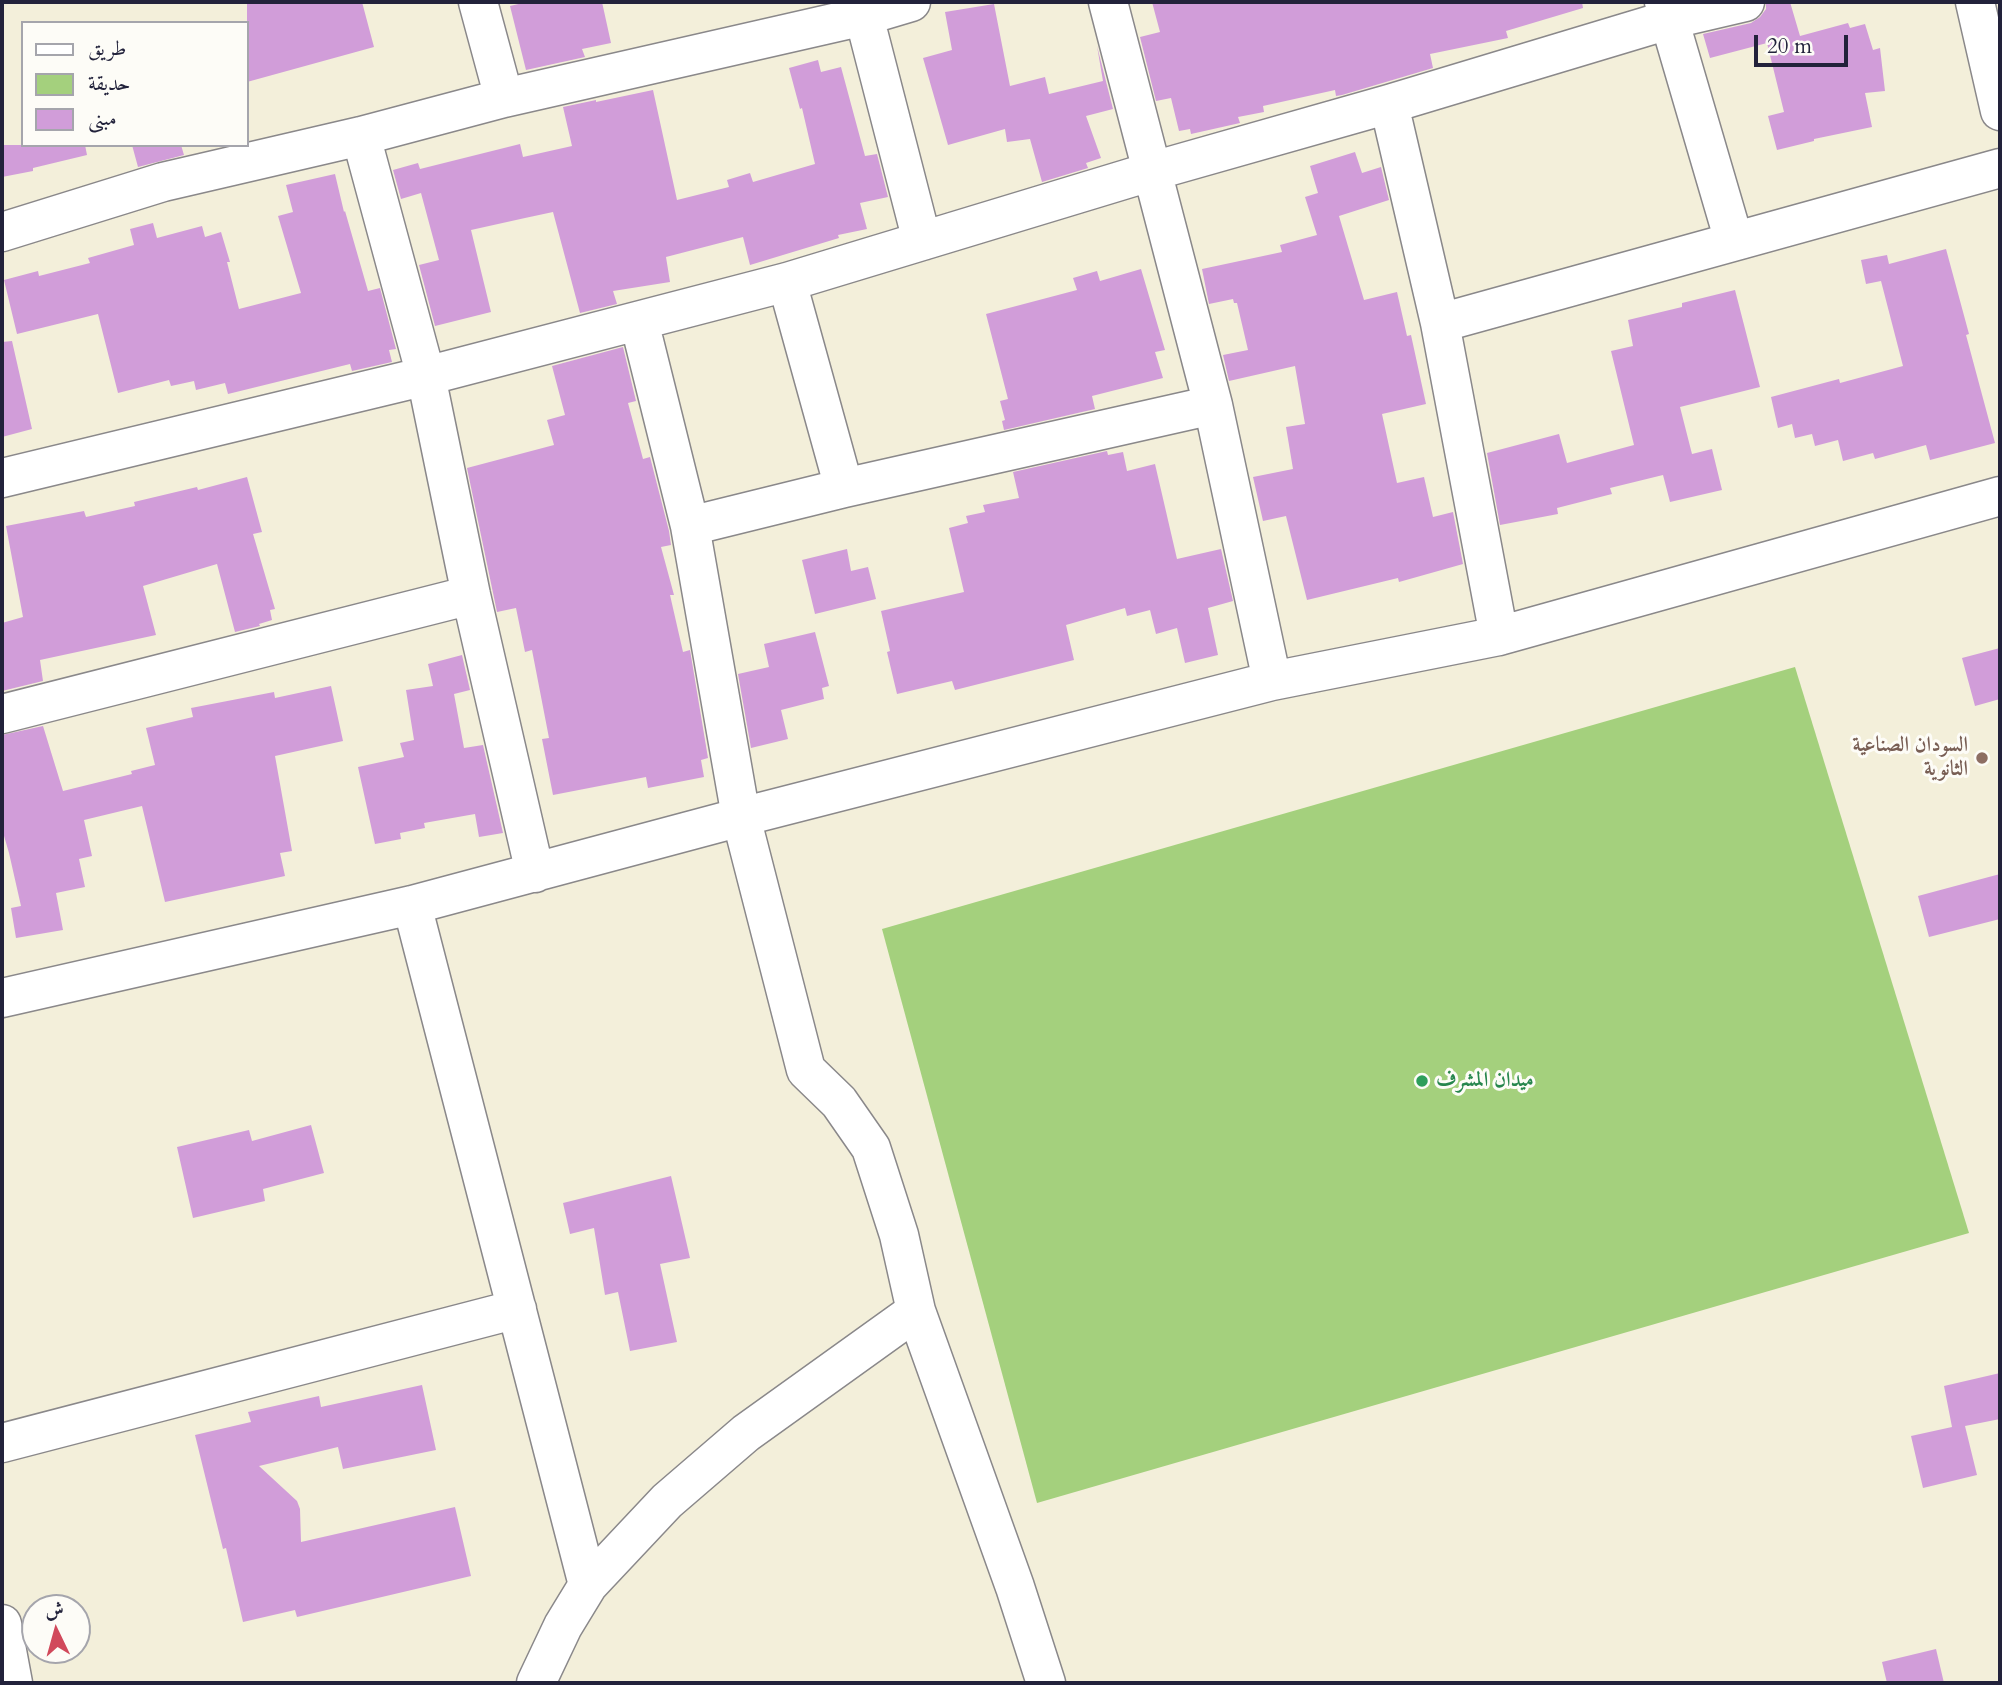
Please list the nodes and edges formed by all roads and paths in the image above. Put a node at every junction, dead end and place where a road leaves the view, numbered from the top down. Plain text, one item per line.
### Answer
1 (478, 2) edge
2 (911, 2) edge
3 (1108, 2) edge
4 (1745, 2) edge
5 (1975, 2) edge
6 (1666, 11) edge
7 (864, 16) junction
8 (1994, 62) edge
9 (504, 98) junction
10 (1389, 104) junction
11 (2000, 111) edge
12 (361, 136) junction
13 (2000, 168) edge
14 (1153, 171) junction
15 (2, 232) edge
16 (922, 241) junction
17 (1734, 241) junction
18 (787, 282) junction
19 (639, 321) junction
20 (1440, 323) junction
21 (426, 376) junction
22 (1213, 405) junction
23 (2, 478) edge
24 (844, 488) junction
25 (2000, 496) edge
26 (690, 526) junction
27 (471, 595) junction
28 (1499, 636) junction
29 (1272, 681) junction
30 (2, 714) edge
31 (741, 817) junction
32 (535, 873) junction
33 (412, 905) junction
34 (2, 998) edge
35 (517, 1309) junction
36 (916, 1311) junction
37 (2, 1443) edge
38 (588, 1585) junction
39 (2, 1624) edge
40 (532, 1677) edge
41 (12, 1683) edge
42 (1046, 1683) edge

1 - 9 street
2 - 7 street
3 - 14 street
4 - 6 street
5 - 8 street
6 - 10 street
6 - 17 street
7 - 9 street
7 - 16 street
8 - 11 street
9 - 12 street
10 - 14 street
10 - 20 street
12 - 15 street
12 - 21 street
13 - 17 street
14 - 16 street
14 - 22 street
16 - 18 street
17 - 20 street
18 - 19 street
18 - 24 street
19 - 21 street
19 - 26 street
20 - 28 street
21 - 23 street
21 - 27 street
22 - 24 street
22 - 29 street
24 - 26 street
25 - 28 street
26 - 31 street
27 - 30 street
27 - 32 street
28 - 29 street
29 - 31 street
31 - 32 street
31 - 36 street
32 - 33 street
33 - 34 street
33 - 35 street
35 - 37 street
35 - 38 street
36 - 38 street
36 - 42 street
38 - 40 street
39 - 41 street

